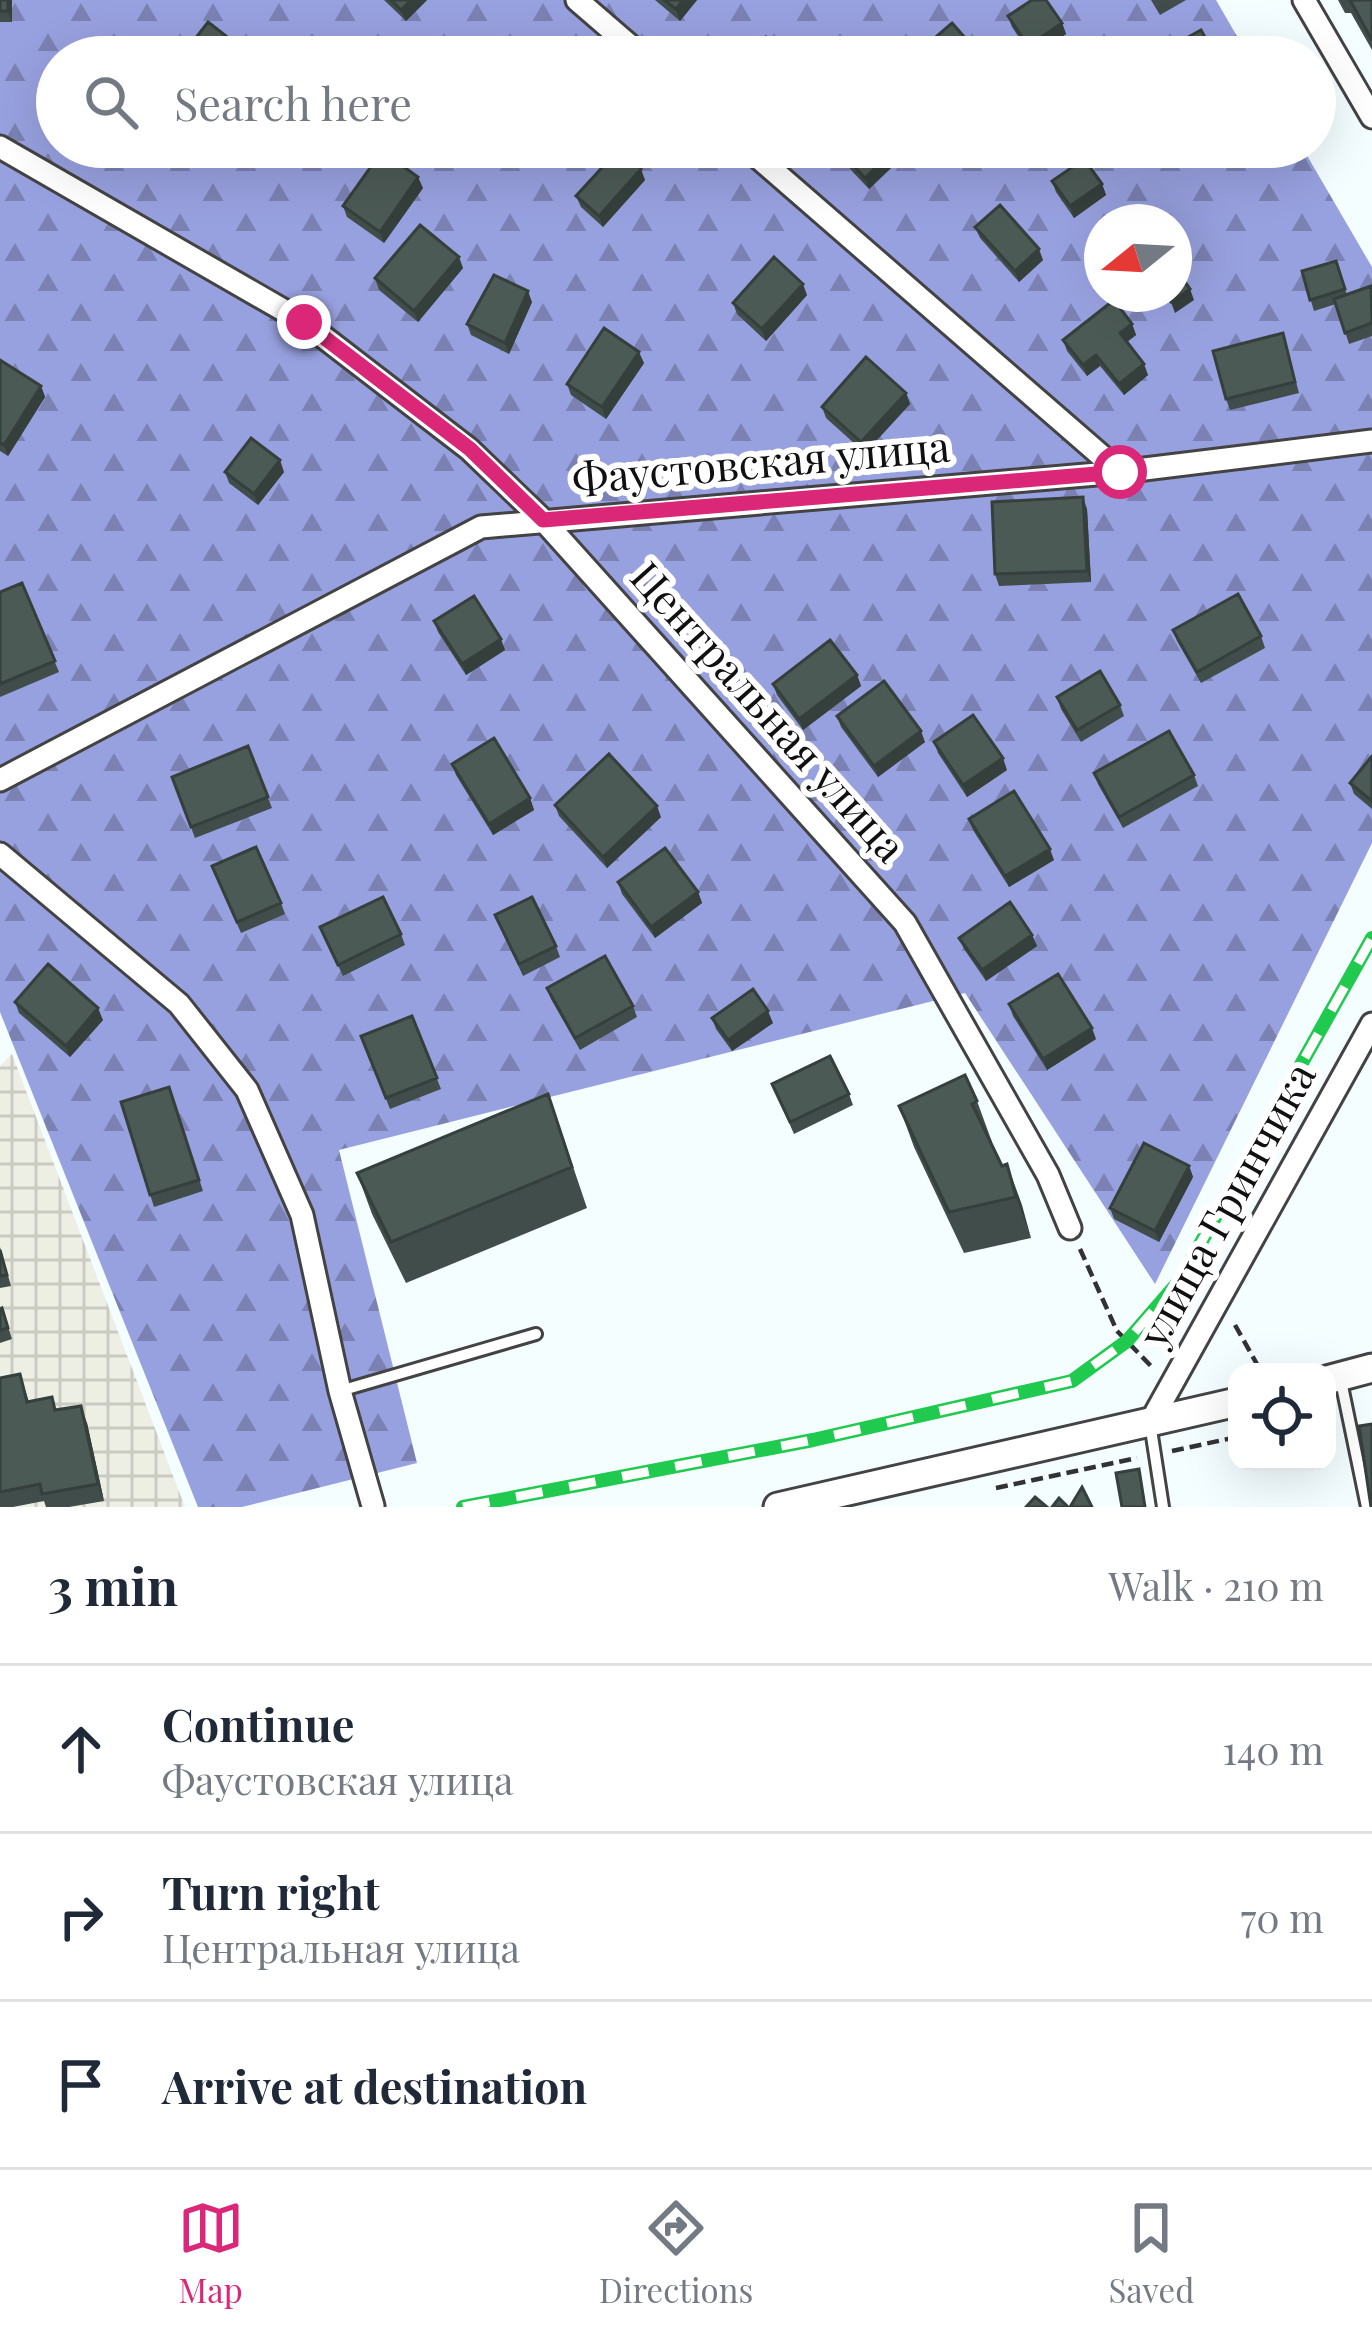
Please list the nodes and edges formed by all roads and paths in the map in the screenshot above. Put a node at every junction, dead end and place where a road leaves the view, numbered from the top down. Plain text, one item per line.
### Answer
1 (577, 0) edge
2 (1304, 0) edge
3 (619, 36) edge
4 (1325, 36) edge
5 (1336, 55) edge
6 (1372, 117) edge
7 (0, 147) edge
8 (36, 168) edge
9 (36, 168) edge
10 (770, 168) edge
11 (1372, 441) edge
12 (1120, 472) junction
13 (543, 520) junction
14 (0, 780) edge
15 (0, 854) edge
16 (1372, 1024) edge
17 (1070, 1228) joint
18 (536, 1334) dead end
19 (1372, 1368) edge
20 (1336, 1378) edge
21 (1170, 1386) junction
22 (340, 1390) junction
23 (1336, 1390) edge
24 (1228, 1404) edge
25 (1150, 1424) junction
26 (1228, 1439) edge
27 (1154, 1455) junction
28 (975, 1492) dead end
29 (872, 1497) edge
30 (373, 1506) edge
31 (778, 1507) edge
32 (1163, 1507) edge
33 (1367, 1507) edge

1 - 3 street
2 - 4 street
5 - 6 street
7 - 9 street, Центральная улица
8 - 13 street, Центральная улица
10 - 12 street
11 - 12 street, Фаустовская улица
12 - 13 street, Фаустовская улица
13 - 14 street, Фаустовская улица
13 - 17 street, Центральная улица
15 - 22 street
16 - 21 street, улица Гринчика
17 - 21 path
18 - 22 lane
19 - 20 street
21 - 25 street, улица Гринчика
22 - 30 street
23 - 33 lane
24 - 25 street
25 - 27 lane
25 - 29 street
26 - 27 path
27 - 28 path
27 - 32 lane
29 - 31 street

